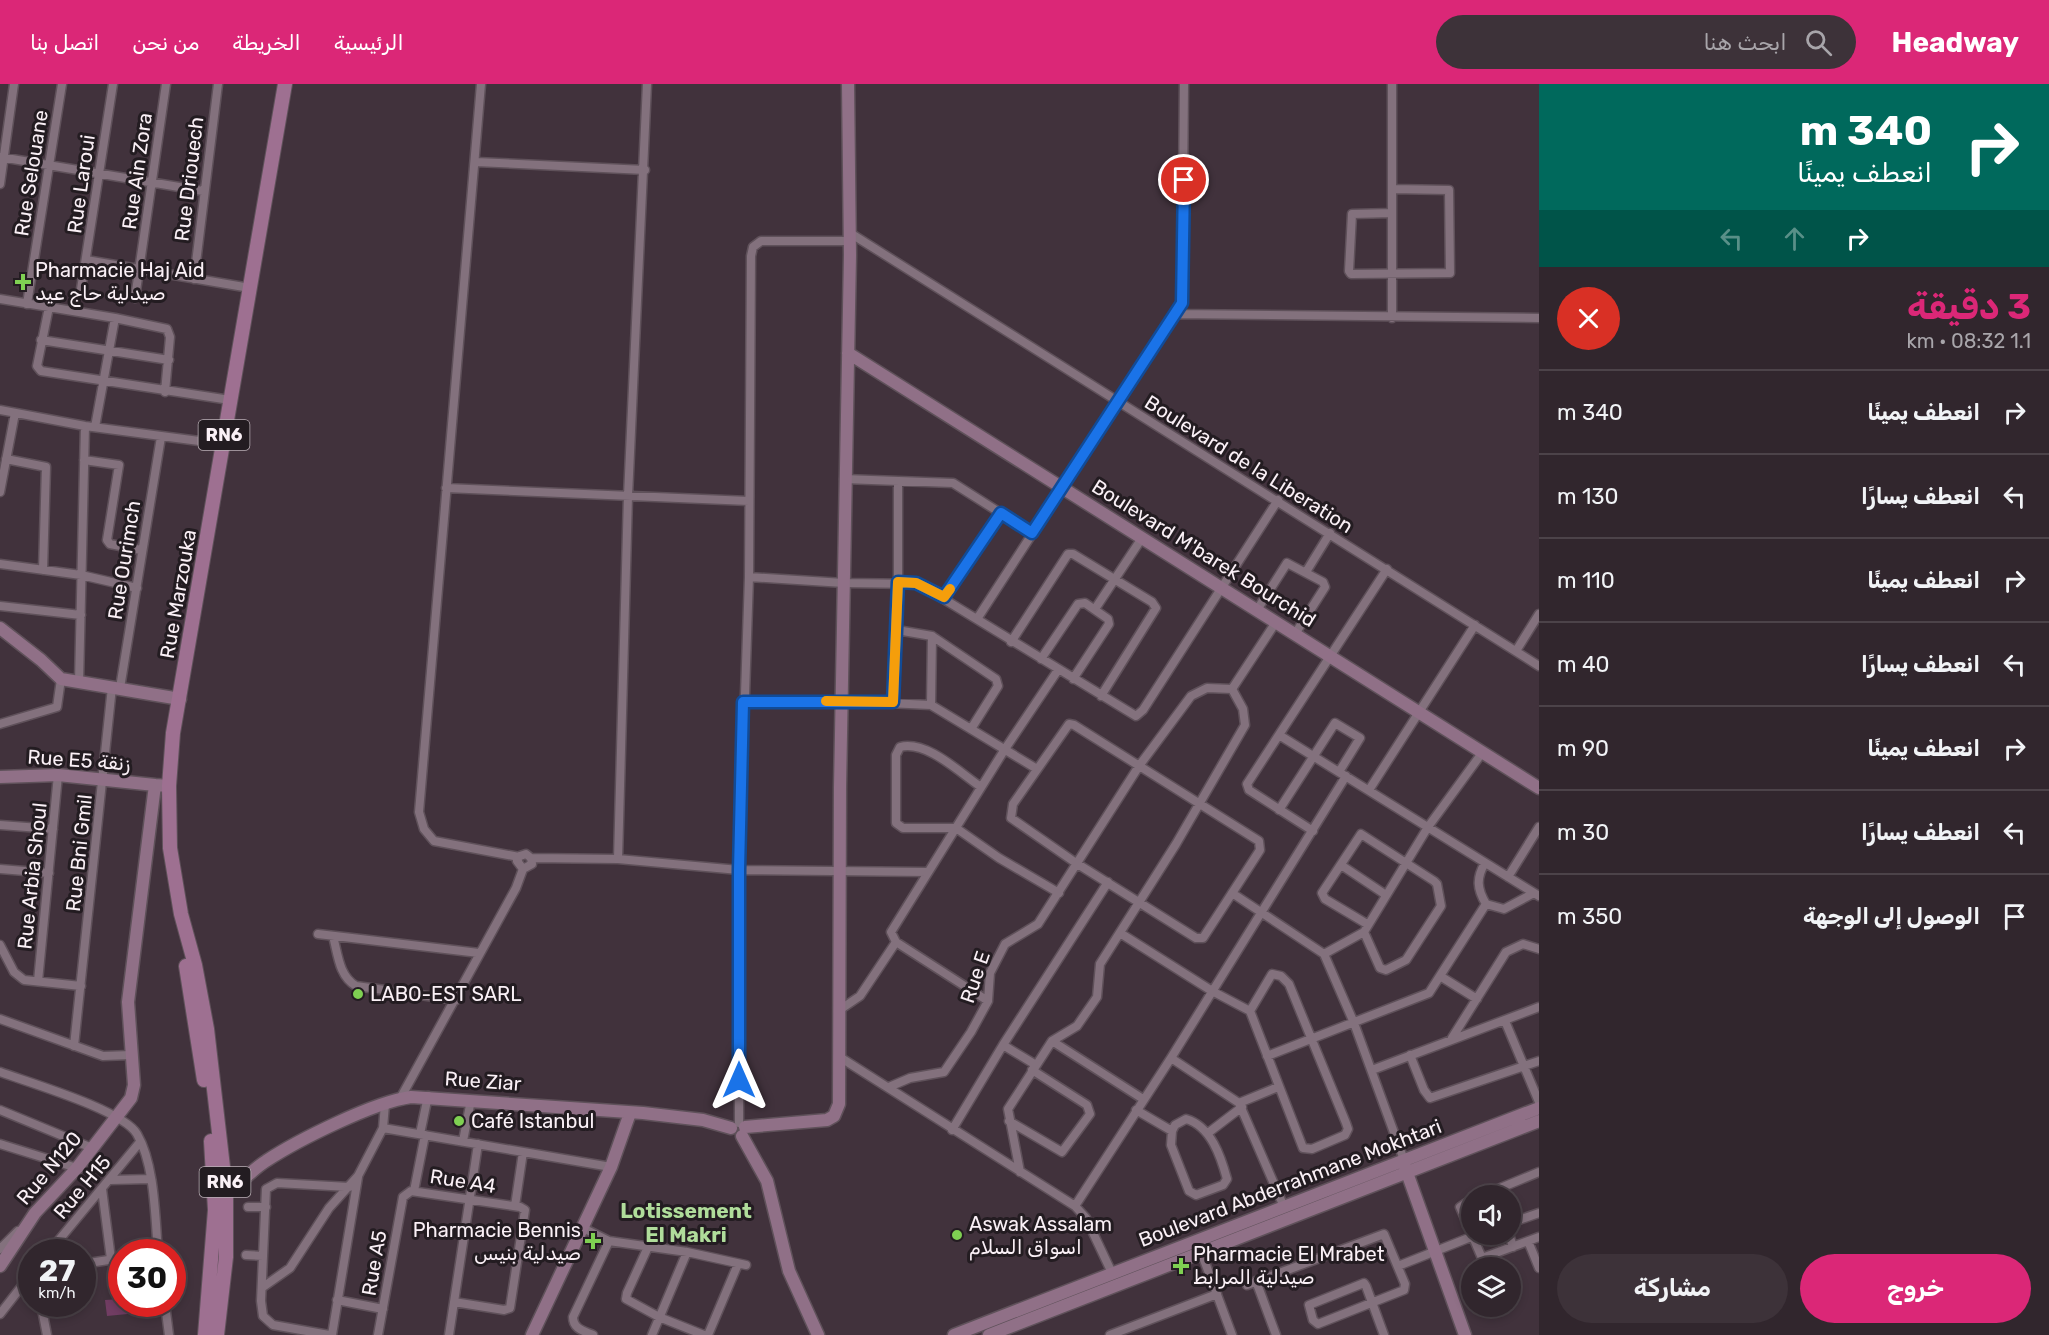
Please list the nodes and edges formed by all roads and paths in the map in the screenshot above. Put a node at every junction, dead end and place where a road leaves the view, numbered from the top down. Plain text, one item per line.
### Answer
1 (14, 84) edge
2 (62, 84) edge
3 (113, 84) edge
4 (166, 84) edge
5 (218, 84) edge
6 (285, 84) edge
7 (481, 84) edge
8 (647, 84) edge
9 (848, 84) edge
10 (1184, 84) edge
11 (1392, 84) edge
12 (2, 157) edge
13 (476, 162) junction
14 (49, 166) junction
15 (645, 170) junction
16 (98, 174) junction
17 (152, 183) junction
18 (0, 184) edge
19 (1392, 189) junction
20 (203, 191) junction
21 (1392, 213) junction
22 (850, 237) junction
23 (86, 260) junction
24 (139, 270) junction
25 (1393, 274) junction
26 (194, 279) junction
27 (250, 288) junction
28 (81, 289) dead end
29 (135, 298) dead end
30 (0, 299) edge
31 (27, 304) junction
32 (49, 307) junction
33 (1174, 314) junction
34 (115, 318) junction
35 (1392, 318) junction
36 (1539, 318) edge
37 (41, 340) junction
38 (109, 351) junction
39 (848, 353) junction
40 (169, 360) junction
41 (103, 382) junction
42 (165, 392) junction
43 (231, 400) junction
44 (1117, 401) junction
45 (0, 410) edge
46 (15, 413) junction
47 (85, 426) junction
48 (95, 427) junction
49 (161, 437) junction
50 (222, 444) junction
51 (6, 459) junction
52 (84, 460) junction
53 (844, 479) junction
54 (898, 482) junction
55 (1063, 487) junction
56 (446, 488) junction
57 (0, 492) edge
58 (628, 496) junction
59 (1278, 500) junction
60 (749, 501) junction
61 (1001, 513) junction
62 (1032, 533) junction
63 (1330, 533) junction
64 (1142, 538) junction
65 (141, 550) junction
66 (0, 564) edge
67 (1387, 569) junction
68 (43, 570) junction
69 (1306, 572) junction
70 (81, 575) junction
71 (749, 577) junction
72 (1115, 578) junction
73 (898, 582) junction
74 (844, 583) junction
75 (1222, 587) junction
76 (136, 588) junction
77 (944, 597) junction
78 (0, 606) edge
79 (1095, 609) junction
80 (1257, 610) junction
81 (1539, 614) edge
82 (81, 615) junction
83 (977, 619) junction
84 (1276, 622) junction
85 (1475, 625) junction
86 (1, 630) edge
87 (897, 630) junction
88 (1295, 634) junction
89 (932, 636) junction
90 (1011, 642) junction
91 (1516, 651) junction
92 (1331, 656) junction
93 (1041, 659) junction
94 (1539, 666) edge
95 (1058, 669) junction
96 (1073, 679) junction
97 (61, 680) junction
98 (79, 682) junction
99 (116, 688) junction
100 (1232, 689) junction
101 (1101, 696) junction
102 (180, 699) junction
103 (842, 701) junction
104 (743, 702) junction
105 (893, 702) junction
106 (930, 705) junction
107 (1420, 713) junction
108 (0, 724) edge
109 (971, 729) junction
110 (1279, 735) junction
111 (1005, 749) junction
112 (1482, 753) junction
113 (1314, 756) junction
114 (1139, 766) junction
115 (1037, 769) junction
116 (1342, 774) junction
117 (58, 775) junction
118 (0, 777) edge
119 (103, 780) junction
120 (162, 785) junction
121 (981, 787) junction
122 (1539, 788) edge
123 (1369, 790) junction
124 (1200, 803) junction
125 (1279, 810) junction
126 (0, 825) edge
127 (1428, 827) junction
128 (1539, 827) edge
129 (956, 828) junction
130 (53, 829) junction
131 (1312, 831) junction
132 (519, 857) junction
133 (531, 858) junction
134 (618, 859) junction
135 (1076, 863) junction
136 (1406, 863) junction
137 (1485, 863) junction
138 (1341, 865) junction
139 (0, 869) edge
140 (524, 869) junction
141 (739, 870) junction
142 (840, 871) junction
143 (927, 872) junction
144 (49, 873) junction
145 (1508, 877) junction
146 (1108, 882) junction
147 (1059, 893) junction
148 (1232, 893) junction
149 (1386, 895) junction
150 (1536, 895) edge
151 (1139, 904) junction
152 (1486, 904) junction
153 (1262, 912) junction
154 (181, 914) junction
155 (1366, 928) junction
156 (1120, 933) junction
157 (318, 934) dead end
158 (333, 936) junction
159 (896, 942) junction
160 (0, 945) edge
161 (1539, 949) edge
162 (479, 953) junction
163 (1324, 954) junction
164 (1440, 976) junction
165 (38, 981) junction
166 (81, 986) junction
167 (1212, 991) junction
168 (1477, 999) junction
169 (456, 1000) junction
170 (988, 1001) junction
171 (1539, 1007) edge
172 (838, 1011) junction
173 (1250, 1011) junction
174 (0, 1019) edge
175 (1504, 1021) junction
176 (1354, 1023) junction
177 (202, 1029) junction
178 (1452, 1038) junction
179 (1314, 1039) junction
180 (1052, 1041) junction
181 (1003, 1045) junction
182 (74, 1046) junction
183 (1410, 1054) junction
184 (131, 1055) junction
185 (838, 1056) junction
186 (1267, 1056) junction
187 (1171, 1058) junction
188 (1539, 1061) edge
189 (1524, 1066) junction
190 (1034, 1068) junction
191 (1372, 1070) junction
192 (0, 1072) edge
193 (889, 1087) junction
194 (1278, 1088) junction
195 (428, 1096) junction
196 (131, 1098) joint
197 (400, 1099) junction
198 (1143, 1099) junction
199 (471, 1100) junction
200 (1539, 1102) edge
201 (385, 1104) junction
202 (1241, 1105) junction
203 (1539, 1108) edge
204 (0, 1110) edge
205 (1137, 1110) junction
206 (630, 1113) junction
207 (119, 1116) junction
208 (1010, 1121) junction
209 (1539, 1121) edge
210 (383, 1128) junction
211 (739, 1128) junction
212 (952, 1130) junction
213 (1172, 1131) junction
214 (1208, 1133) junction
215 (423, 1134) junction
216 (463, 1141) junction
217 (140, 1142) junction
218 (0, 1144) edge
219 (478, 1144) junction
220 (92, 1148) junction
221 (523, 1152) junction
222 (1405, 1166) junction
223 (611, 1167) junction
224 (77, 1168) junction
225 (1020, 1172) junction
226 (1539, 1172) edge
227 (220, 1173) junction
228 (248, 1173) junction
229 (358, 1176) junction
230 (151, 1179) junction
231 (110, 1180) junction
232 (1508, 1185) edge
233 (349, 1187) junction
234 (102, 1189) junction
235 (414, 1191) junction
236 (221, 1194) junction
237 (404, 1197) joint
238 (470, 1198) junction
239 (517, 1206) junction
240 (1075, 1206) junction
241 (248, 1207) dead end
242 (266, 1207) junction
243 (1284, 1207) junction
244 (1539, 1213) edge
245 (1521, 1219) edge
246 (30, 1221) junction
247 (583, 1228) junction
248 (1539, 1237) edge
249 (60, 1239) edge
250 (108, 1239) edge
251 (157, 1239) edge
252 (609, 1241) junction
253 (1461, 1241) edge
254 (1528, 1241) junction
255 (1475, 1245) edge
256 (1199, 1246) junction
257 (648, 1247) junction
258 (1513, 1247) joint
259 (0, 1249) edge
260 (687, 1252) junction
261 (1434, 1253) junction
262 (246, 1255) dead end
263 (263, 1256) junction
264 (0, 1266) edge
265 (1398, 1266) junction
266 (1539, 1268) edge
267 (1112, 1273) junction
268 (1256, 1281) junction
269 (1247, 1285) dead end
270 (263, 1287) junction
271 (18, 1291) edge
272 (1217, 1294) junction
273 (337, 1300) junction
274 (454, 1302) junction
275 (1372, 1304) junction
276 (383, 1309) junction
277 (0, 1314) edge
278 (44, 1317) edge
279 (167, 1317) edge
280 (659, 1317) junction
281 (1016, 1318) junction
282 (0, 1321) edge
283 (296, 1332) edge
284 (1232, 1333) edge
285 (961, 1334) edge
286 (47, 1335) edge
287 (170, 1335) edge
288 (205, 1335) edge
289 (217, 1335) edge
290 (331, 1335) edge
291 (378, 1335) edge
292 (449, 1335) edge
293 (532, 1335) edge
294 (593, 1335) edge
295 (652, 1335) edge
296 (706, 1335) edge
297 (818, 1335) edge
298 (989, 1335) edge
299 (1110, 1335) edge
300 (1222, 1335) edge
301 (1276, 1335) edge
302 (1384, 1335) edge
303 (1465, 1335) edge

1 - 12 street
2 - 14 street, Rue Selouane
3 - 16 street, Rue Laroui
4 - 17 street, Rue Ain Zora
5 - 20 street, Rue Driouech
6 - 27 main road, Rue Marzouka / RN6
7 - 13 street
8 - 15 street
9 - 22 street
10 - 33 street
11 - 19 street
12 - 14 street
12 - 18 street
13 - 15 street
13 - 56 street
14 - 16 street
14 - 31 street, Rue Selouane
15 - 58 street
16 - 17 street
16 - 23 street, Rue Laroui
17 - 20 street
17 - 24 street, Rue Ain Zora
19 - 21 street
19 - 25 street
20 - 26 street, Rue Driouech
21 - 25 street
21 - 25 street
22 - 39 street
22 - 44 street, Boulevard de la Liberation
22 - 60 street
23 - 24 street
23 - 28 street, Rue Laroui
24 - 26 street
24 - 29 street, Rue Ain Zora
25 - 35 street
26 - 27 street
27 - 43 main road, Rue Marzouka / RN6
30 - 31 street
31 - 32 street
32 - 34 street
32 - 37 street
33 - 35 street
33 - 44 street
34 - 38 street
34 - 40 street
35 - 36 street
37 - 38 street
37 - 41 street
38 - 40 street
38 - 41 street
39 - 53 street
39 - 55 street, Boulevard M'barek Bourchid
40 - 42 street
41 - 42 street
41 - 48 street
42 - 43 street
43 - 50 main road, Rue Marzouka / RN6
44 - 55 street
44 - 59 street, Boulevard de la Liberation
45 - 46 street
46 - 47 street
46 - 51 street
47 - 48 street
47 - 52 street
48 - 49 street
49 - 50 street
49 - 65 street, Rue Ourimch
50 - 102 main road, Rue Marzouka / RN6
51 - 57 street
51 - 68 street
52 - 65 street
52 - 70 street
53 - 54 street
53 - 74 street
54 - 61 street
54 - 73 street
55 - 62 street
55 - 64 street, Boulevard M'barek Bourchid
56 - 58 street
56 - 132 street
58 - 60 street
58 - 134 street
59 - 63 street, Boulevard de la Liberation
59 - 75 street
60 - 71 street
61 - 62 street
61 - 77 street
62 - 83 street
63 - 67 street, Boulevard de la Liberation
63 - 69 street
64 - 72 street
64 - 75 street, Boulevard M'barek Bourchid
65 - 76 street, Rue Ourimch
66 - 68 street
67 - 85 street, Boulevard de la Liberation
67 - 92 street
68 - 70 street
69 - 80 street
69 - 88 street
70 - 76 street
70 - 82 street
71 - 74 street
71 - 104 street
72 - 79 street
72 - 90 street
72 - 101 street
73 - 74 street
73 - 77 street
73 - 87 street
74 - 103 street
75 - 80 street, Boulevard M'barek Bourchid
75 - 101 street
76 - 99 street, Rue Ourimch
77 - 83 street
78 - 82 street
79 - 93 street
79 - 96 street
80 - 84 street, Boulevard M'barek Bourchid
81 - 91 street
82 - 98 street
83 - 90 street
84 - 88 street, Boulevard M'barek Bourchid
84 - 100 street
85 - 91 street, Boulevard de la Liberation
85 - 107 street
86 - 97 street
87 - 89 street
87 - 105 street
88 - 92 street, Boulevard M'barek Bourchid
89 - 106 street
89 - 109 street
90 - 93 street
91 - 94 street, Boulevard de la Liberation
92 - 107 street, Boulevard M'barek Bourchid
92 - 110 street
93 - 95 street
95 - 96 street
95 - 111 street
96 - 101 street
97 - 98 street
97 - 108 street
98 - 99 street
99 - 102 street
99 - 119 street, Rue Bni Gmil
100 - 114 street, Rue E
100 - 124 street
102 - 120 main road, Rue Marzouka / RN6
103 - 104 street
103 - 105 street
103 - 142 street
104 - 141 street
105 - 106 street
106 - 109 street
107 - 112 street, Boulevard M'barek Bourchid
107 - 123 street
109 - 111 street
110 - 113 street
110 - 125 street
111 - 115 street
111 - 121 street
112 - 122 street, Boulevard M'barek Bourchid
112 - 127 street
113 - 116 street
113 - 116 street
113 - 125 street
114 - 115 street
114 - 124 street
114 - 135 street, Rue E
115 - 135 street
116 - 123 street
116 - 131 street
117 - 118 street, Rue E5 زنقة
117 - 119 street, Rue E5 زنقة
117 - 130 street, Rue Arbia Shoul
119 - 120 street, Rue E5 زنقة
119 - 166 street, Rue Bni Gmil
120 - 154 main road, RN6
120 - 184 street, Rue Marzouka
121 - 129 street
121 - 129 street
123 - 127 street
124 - 148 street
124 - 151 street
125 - 131 street
126 - 130 street
127 - 136 street
127 - 137 street
128 - 145 street
129 - 143 street
129 - 147 street
130 - 144 street, Rue Arbia Shoul
131 - 153 street
132 - 133 street
132 - 140 street
133 - 134 street
133 - 140 street
134 - 141 street
135 - 146 street
135 - 147 street, Rue E
136 - 138 street
136 - 149 street
136 - 155 street
137 - 145 street
137 - 152 street
138 - 149 street
138 - 155 street
139 - 144 street
140 - 162 street
141 - 142 street
141 - 211 street
142 - 143 street
142 - 172 street
143 - 159 street
144 - 165 street, Rue Arbia Shoul
145 - 150 street
146 - 151 street
146 - 181 street
147 - 170 street, Rue E
148 - 151 street
148 - 153 street
149 - 155 street
150 - 152 street
151 - 156 street
152 - 164 street
153 - 163 street
153 - 167 street
154 - 177 main road, RN6
154 - 177 main road, RN6
155 - 163 street
156 - 167 street
156 - 180 street
157 - 158 street
158 - 162 street
158 - 169 street
159 - 170 street
159 - 172 street
160 - 165 street
161 - 168 street
162 - 169 street
163 - 176 street
164 - 168 street
164 - 176 street
165 - 166 street
166 - 182 street, Rue Bni Gmil
167 - 173 street
167 - 187 street
168 - 178 street
169 - 197 street
170 - 193 street, Rue E
171 - 175 street
172 - 185 street
173 - 179 street
173 - 186 street
174 - 182 street
175 - 178 street
175 - 189 street
176 - 179 street
176 - 191 street
177 - 227 main road, RN6
177 - 227 main road, RN6
178 - 183 street
179 - 186 street
179 - 194 street
180 - 190 street
180 - 198 street
181 - 190 street
181 - 212 street
182 - 184 street
183 - 189 street
183 - 191 street
184 - 196 street, Rue Marzouka
185 - 193 street
185 - 211 street, Rue Ziar
186 - 194 street
187 - 198 street
187 - 202 street
188 - 189 street
189 - 200 street
190 - 208 street
190 - 208 street
191 - 222 street
192 - 207 street
193 - 212 street
194 - 202 street
195 - 197 street, Rue Ziar
195 - 199 street, Rue Ziar
195 - 215 street
196 - 207 street, Rue N120
197 - 201 street, Rue Ziar
198 - 205 street
199 - 206 street, Rue Ziar
199 - 216 street
201 - 210 street
201 - 228 street, Rue Ziar
202 - 214 street
202 - 243 street
203 - 222 street, Boulevard Abderrahmane Mokhtari
204 - 220 street
205 - 213 street
205 - 240 street
206 - 211 street, Rue Ziar
206 - 223 street
207 - 217 street
207 - 220 street, Rue N120
208 - 225 street
209 - 222 street, Boulevard Abderrahmane Mokhtari
210 - 215 street
210 - 229 street
211 - 297 street
212 - 225 street
213 - 214 street
213 - 214 street
215 - 216 street
215 - 235 street
216 - 219 street
217 - 230 street
217 - 231 street, Rue H15
218 - 224 street
219 - 221 street
219 - 238 street
220 - 224 street, Rue N120
221 - 223 street
221 - 239 street
222 - 243 street, Boulevard Abderrahmane Mokhtari
222 - 256 street, Boulevard Abderrahmane Mokhtari
222 - 261 street
223 - 247 street
224 - 246 street, Rue N120
225 - 240 street
226 - 232 street
227 - 228 street
227 - 236 main road, RN6
228 - 236 street, Rue Ziar
229 - 233 street
229 - 273 street
230 - 231 street
230 - 251 street
231 - 234 street, Rue H15
233 - 242 street
233 - 270 street
234 - 249 street, Rue H15
234 - 250 street
235 - 237 street, Rue A4
235 - 238 street, Rue A4
236 - 288 main road, RN6
236 - 289 main road, RN6
237 - 276 street, Rue A5
238 - 239 street, Rue A4
238 - 274 street
239 - 274 street
240 - 267 street
241 - 242 street
242 - 263 street
243 - 256 street, Boulevard Abderrahmane Mokhtari
244 - 245 street
246 - 259 street
246 - 264 street, Rue N120
247 - 252 street
247 - 293 street
248 - 254 street
252 - 257 street
252 - 294 street
253 - 261 street
254 - 258 street
254 - 266 street
255 - 258 street
256 - 267 street, Boulevard Abderrahmane Mokhtari
256 - 272 street
256 - 281 street, Boulevard Abderrahmane Mokhtari
257 - 260 street
257 - 280 street
260 - 280 street
260 - 296 street
261 - 265 street
261 - 303 street
262 - 263 street
263 - 270 street
265 - 268 street
265 - 275 street
267 - 281 street, Boulevard Abderrahmane Mokhtari
268 - 269 street
268 - 301 street
270 - 283 street
271 - 277 street
272 - 284 street
272 - 299 street
273 - 276 street
273 - 290 street
274 - 292 street
275 - 275 street
275 - 302 street
276 - 291 street, Rue A5
277 - 282 street
278 - 286 street
279 - 287 street
280 - 295 street
280 - 296 street
281 - 285 street, Boulevard Abderrahmane Mokhtari
281 - 298 street, Boulevard Abderrahmane Mokhtari
283 - 290 street
284 - 300 street

